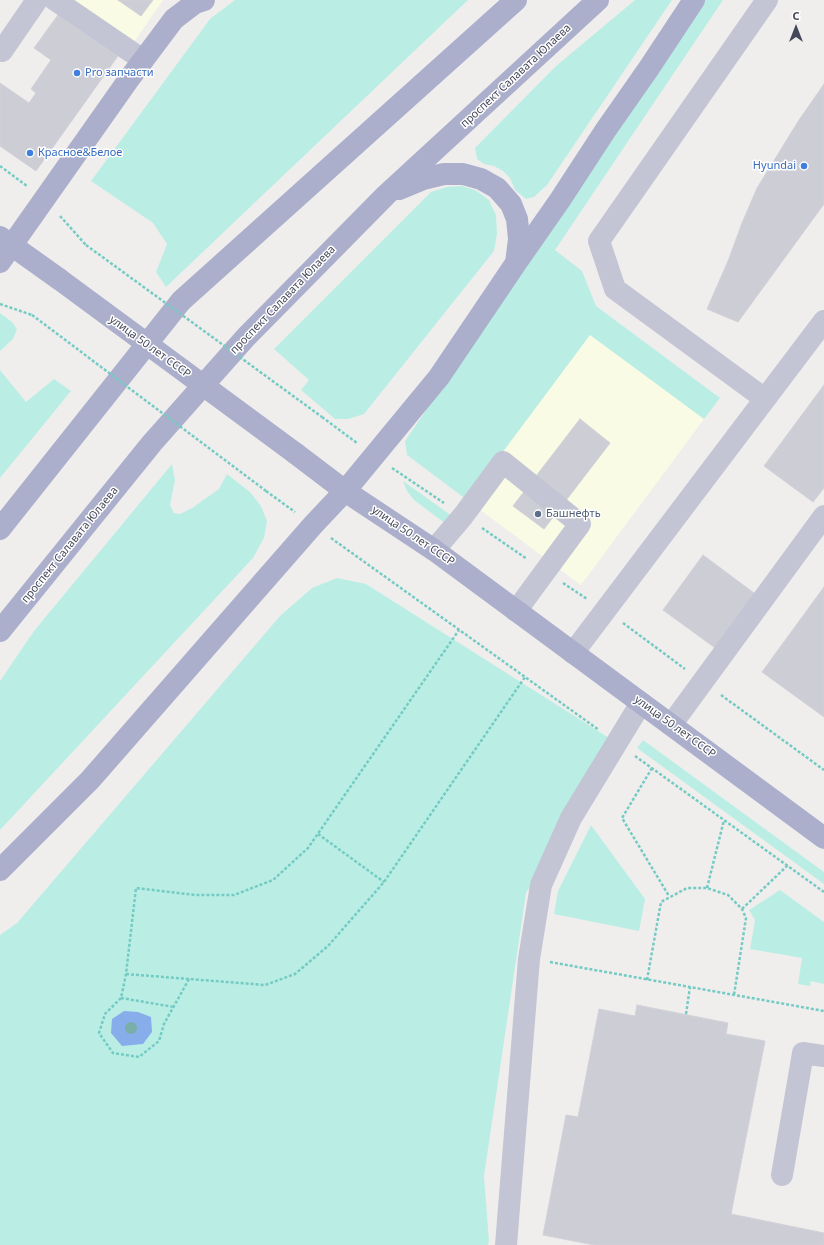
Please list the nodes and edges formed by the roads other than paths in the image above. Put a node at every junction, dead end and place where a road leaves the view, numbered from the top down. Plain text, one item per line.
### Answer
1 (37, 0) edge
2 (55, 0) edge
3 (516, 0) edge
4 (598, 0) edge
5 (694, 0) edge
6 (767, 0) edge
7 (199, 1) edge
8 (0, 50) edge
9 (143, 60) junction
10 (386, 194) junction
11 (4, 248) edge
12 (516, 263) junction
13 (824, 321) edge
14 (765, 399) junction
15 (345, 490) junction
16 (824, 516) edge
17 (0, 529) edge
18 (434, 550) junction
19 (516, 611) junction
20 (0, 631) edge
21 (573, 653) junction
22 (641, 703) junction
23 (671, 725) junction
24 (824, 838) edge
25 (0, 870) edge
26 (824, 1056) edge
27 (782, 1175) dead end
28 (506, 1245) edge

1 - 8 lane
2 - 9 lane
3 - 17 main road
4 - 10 main road, проспект Салавата Юлаева
5 - 12 main road
6 - 14 lane
7 - 9 main road
9 - 11 main road
10 - 12 main road
10 - 20 main road, проспект Салавата Юлаева
11 - 15 main road, улица 50 лет СССР, bridge
12 - 15 main road
13 - 14 lane
14 - 21 lane
15 - 18 main road, улица 50 лет СССР
15 - 25 main road
16 - 23 lane
18 - 19 main road, улица 50 лет СССР
18 - 19 lane
19 - 21 main road, улица 50 лет СССР
21 - 22 main road, улица 50 лет СССР
22 - 23 main road, улица 50 лет СССР
22 - 28 lane
23 - 24 main road, улица 50 лет СССР
26 - 27 lane

